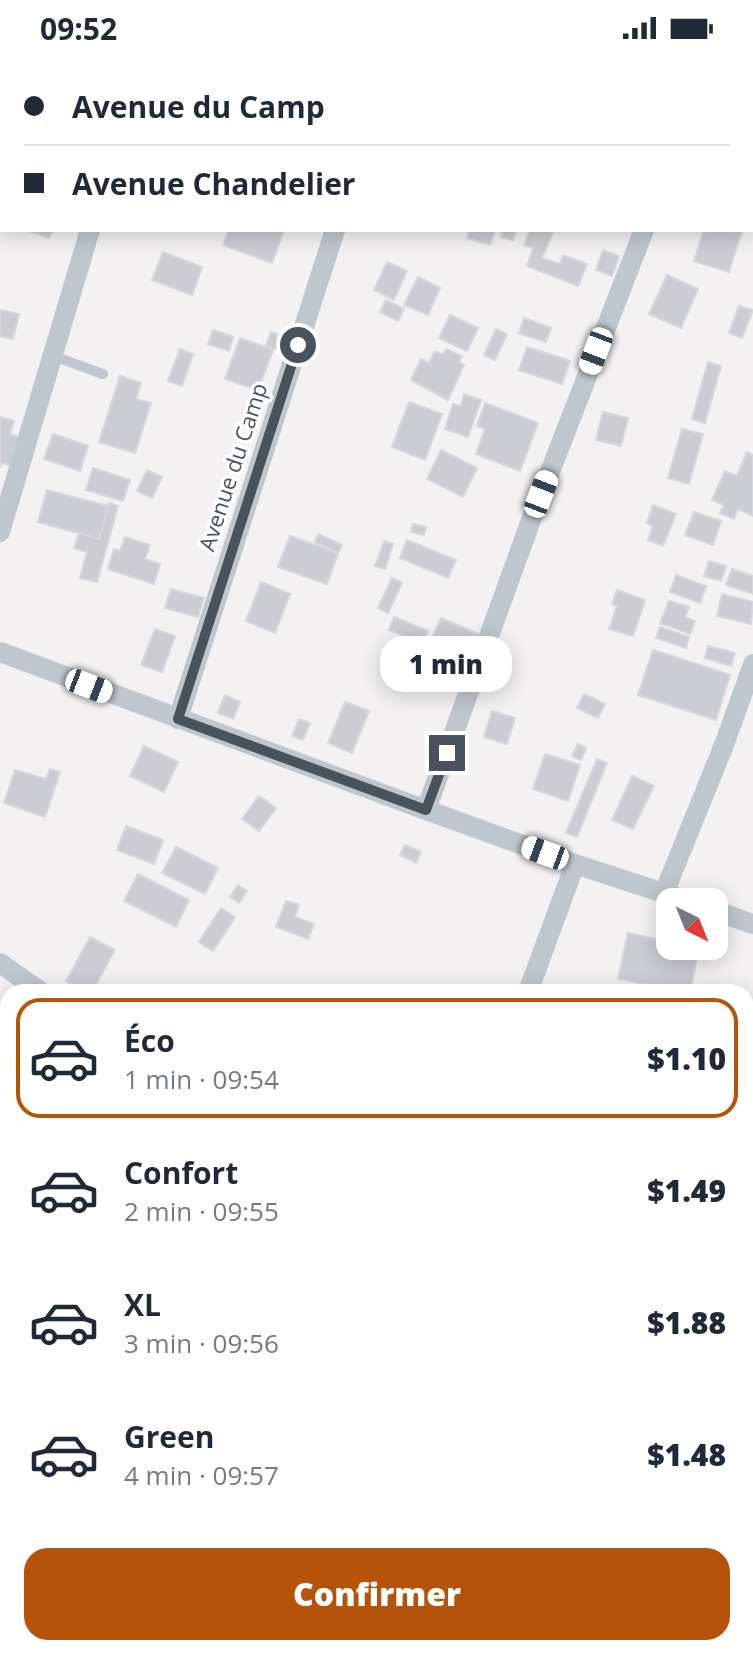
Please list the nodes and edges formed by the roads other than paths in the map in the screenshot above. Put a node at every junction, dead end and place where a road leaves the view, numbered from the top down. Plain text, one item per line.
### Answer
1 (89, 232) edge
2 (334, 232) edge
3 (643, 232) edge
4 (53, 356) junction
5 (103, 374) dead end
6 (0, 532) edge
7 (0, 652) edge
8 (753, 664) edge
9 (178, 719) junction
10 (426, 810) junction
11 (575, 864) junction
12 (666, 888) edge
13 (656, 890) edge
14 (728, 915) edge
15 (753, 924) edge
16 (0, 963) edge
17 (30, 984) edge
18 (531, 984) edge

1 - 4 street
2 - 9 street, Avenue du Camp
3 - 10 street
4 - 5 lane
4 - 6 street
7 - 9 street
8 - 12 street
9 - 10 street
10 - 11 street
11 - 13 street
11 - 18 street
14 - 15 street
16 - 17 street

